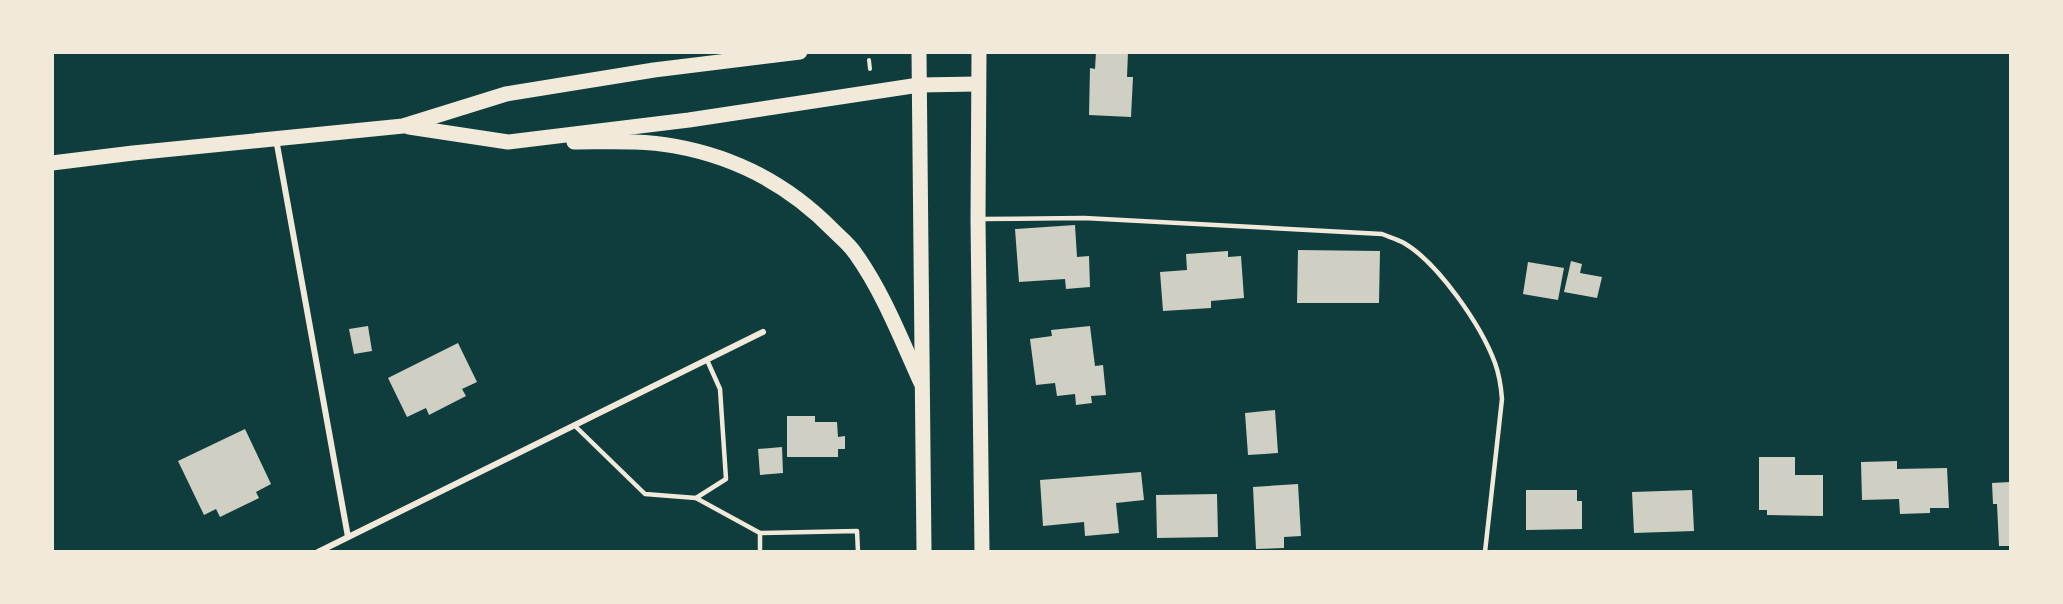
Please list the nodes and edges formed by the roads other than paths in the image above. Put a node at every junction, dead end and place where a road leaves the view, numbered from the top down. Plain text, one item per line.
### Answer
1 (716, 52) edge
2 (800, 52) edge
3 (919, 52) edge
4 (979, 52) edge
5 (654, 70) junction
6 (978, 84) junction
7 (919, 85) junction
8 (404, 126) junction
9 (276, 139) junction
10 (508, 142) junction
11 (52, 163) edge
12 (978, 219) junction
13 (763, 332) dead end
14 (707, 360) junction
15 (921, 383) junction
16 (574, 425) junction
17 (696, 498) junction
18 (760, 533) junction
19 (348, 537) junction
20 (318, 552) edge
21 (760, 552) edge
22 (858, 552) edge
23 (924, 552) edge
24 (982, 552) edge
25 (1485, 552) edge

1 - 5 main road
2 - 5 main road
3 - 7 main road
4 - 6 main road
5 - 8 main road
6 - 7 main road
6 - 12 main road
7 - 10 main road
7 - 15 main road
8 - 9 main road
8 - 10 main road
9 - 11 main road
9 - 19 street
10 - 15 main road
12 - 24 main road
12 - 25 lane
13 - 14 street
14 - 16 street
14 - 17 lane
15 - 23 main road
16 - 17 lane
16 - 19 street
17 - 18 lane
18 - 21 lane
18 - 22 lane
19 - 20 street

